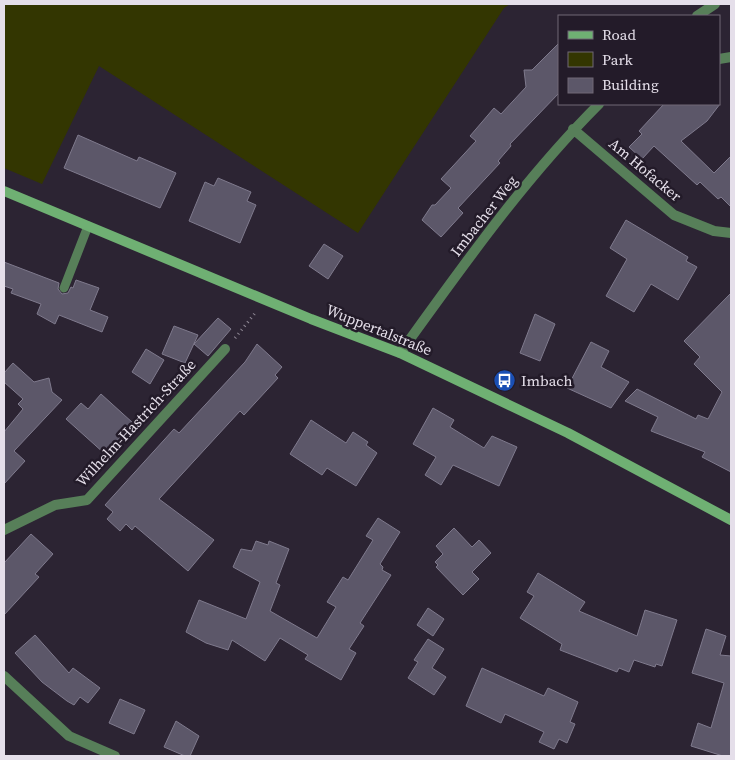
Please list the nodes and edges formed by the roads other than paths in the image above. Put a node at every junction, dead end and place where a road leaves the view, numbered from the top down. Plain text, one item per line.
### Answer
1 (715, 4) edge
2 (698, 15) edge
3 (598, 105) edge
4 (573, 129) junction
5 (4, 191) edge
6 (88, 226) junction
7 (731, 233) edge
8 (64, 288) dead end
9 (225, 349) road end
10 (400, 352) junction
11 (731, 520) edge
12 (4, 530) edge
13 (4, 676) edge
14 (115, 756) edge

1 - 2 street
3 - 4 street, Imbacher Weg
4 - 7 street, Am Hofacker
4 - 10 street, Imbacher Weg
5 - 6 main road, Wuppertalstraße
6 - 8 lane
6 - 10 main road, Wuppertalstraße
9 - 12 street, Wilhelm-Hastrich-Straße
10 - 11 main road, Wuppertalstraße
13 - 14 street

